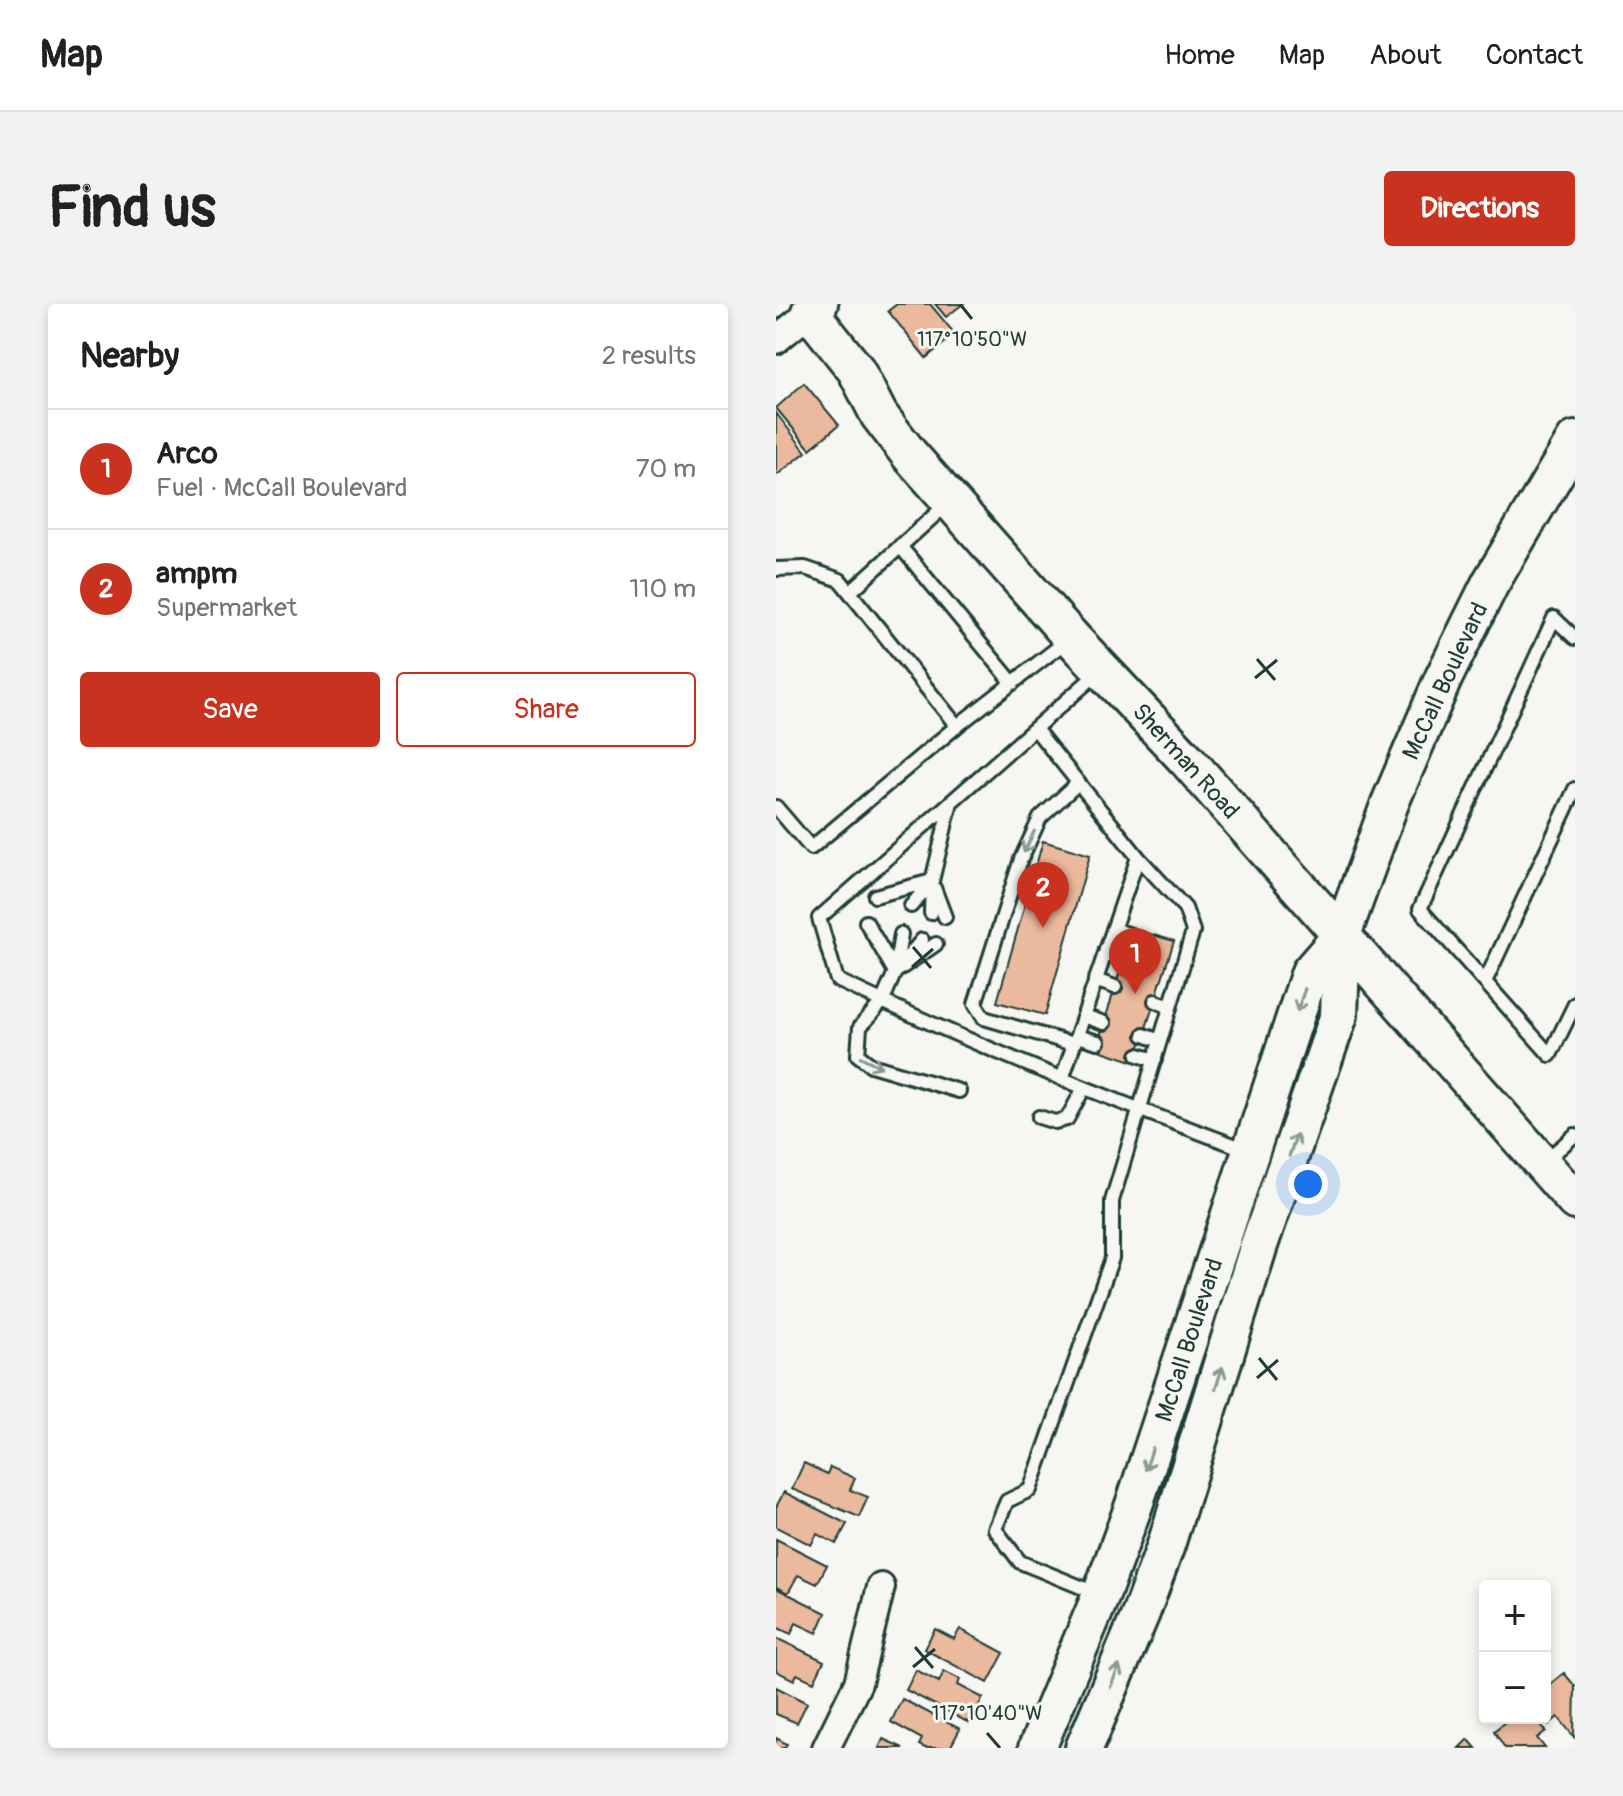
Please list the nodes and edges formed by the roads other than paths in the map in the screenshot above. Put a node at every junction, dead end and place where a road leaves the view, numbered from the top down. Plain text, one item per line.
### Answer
1 (814, 308) edge
2 (776, 340) edge
3 (1575, 440) edge
4 (950, 501) junction
5 (900, 546) junction
6 (776, 569) edge
7 (850, 592) junction
8 (1071, 637) junction
9 (1575, 638) edge
10 (1102, 670) junction
11 (1013, 683) junction
12 (957, 726) junction
13 (1036, 730) junction
14 (1078, 783) junction
15 (1575, 789) edge
16 (951, 801) junction
17 (776, 807) edge
18 (1138, 857) junction
19 (932, 881) junction
20 (881, 898) dead end
21 (911, 906) dead end
22 (931, 913) dead end
23 (945, 917) dead end
24 (872, 924) dead end
25 (1113, 929) junction
26 (901, 934) dead end
27 (1131, 935) dead end
28 (1342, 935) junction
29 (929, 942) dead end
30 (1106, 949) junction
31 (1172, 949) dead end
32 (1186, 954) junction
33 (1125, 955) dead end
34 (1165, 969) dead end
35 (895, 972) junction
36 (1180, 974) junction
37 (1095, 980) junction
38 (1485, 982) junction
39 (1115, 987) dead end
40 (1155, 1001) dead end
41 (882, 1002) junction
42 (1575, 1004) edge
43 (1170, 1007) junction
44 (1084, 1016) junction
45 (1104, 1023) dead end
46 (1144, 1035) dead end
47 (1075, 1040) junction
48 (1160, 1041) junction
49 (1098, 1042) dead end
50 (1138, 1055) dead end
51 (1155, 1060) junction
52 (1062, 1079) junction
53 (1084, 1088) junction
54 (959, 1091) dead end
55 (1140, 1110) junction
56 (1039, 1117) dead end
57 (1575, 1135) edge
58 (1250, 1151) junction
59 (1542, 1163) junction
60 (1575, 1201) edge
61 (881, 1587) dead end
62 (1101, 1595) junction
63 (826, 1748) edge
64 (1037, 1748) edge
65 (1056, 1748) edge
66 (1084, 1748) edge

1 - 2 street
1 - 4 main road, Sherman Road
3 - 28 main road, McCall Boulevard
4 - 5 lane
4 - 8 main road, Sherman Road
5 - 7 lane
5 - 11 lane
6 - 7 lane
7 - 12 lane
8 - 10 main road, Sherman Road
8 - 11 lane
9 - 38 lane
10 - 13 lane
10 - 28 main road, Sherman Road
11 - 12 lane
12 - 17 lane
13 - 14 lane
13 - 16 lane
14 - 18 lane
14 -> 47 lane
15 - 38 lane
16 - 19 lane
16 - 41 lane
18 - 25 lane
18 - 32 lane
19 - 20 lane
19 - 21 lane
19 - 22 lane
19 - 23 lane
24 - 35 lane
25 - 27 lane
25 - 30 lane
26 - 35 lane
28 -> 58 main road, McCall Boulevard
28 - 59 main road, Sherman Road
66 -> 28 main road, McCall Boulevard
29 - 35 lane
30 - 33 lane
30 - 37 lane
31 - 32 lane
32 - 36 lane
34 - 36 lane
35 - 41 lane
36 - 43 lane
37 - 39 lane
37 - 44 lane
38 - 42 lane
40 - 43 lane
41 - 52 lane
41 -> 54 lane
43 - 48 lane
44 - 45 lane
44 - 47 lane
46 - 48 lane
47 - 49 lane
47 - 52 lane
48 - 51 lane
50 - 51 lane
51 - 55 lane
52 - 53 lane
53 - 55 lane
53 - 56 lane
55 - 58 lane
55 - 62 lane
57 - 59 lane
58 -> 62 main road, McCall Boulevard
59 - 60 main road, Sherman Road
61 - 63 street
62 - 64 main road, McCall Boulevard
62 - 65 main road

